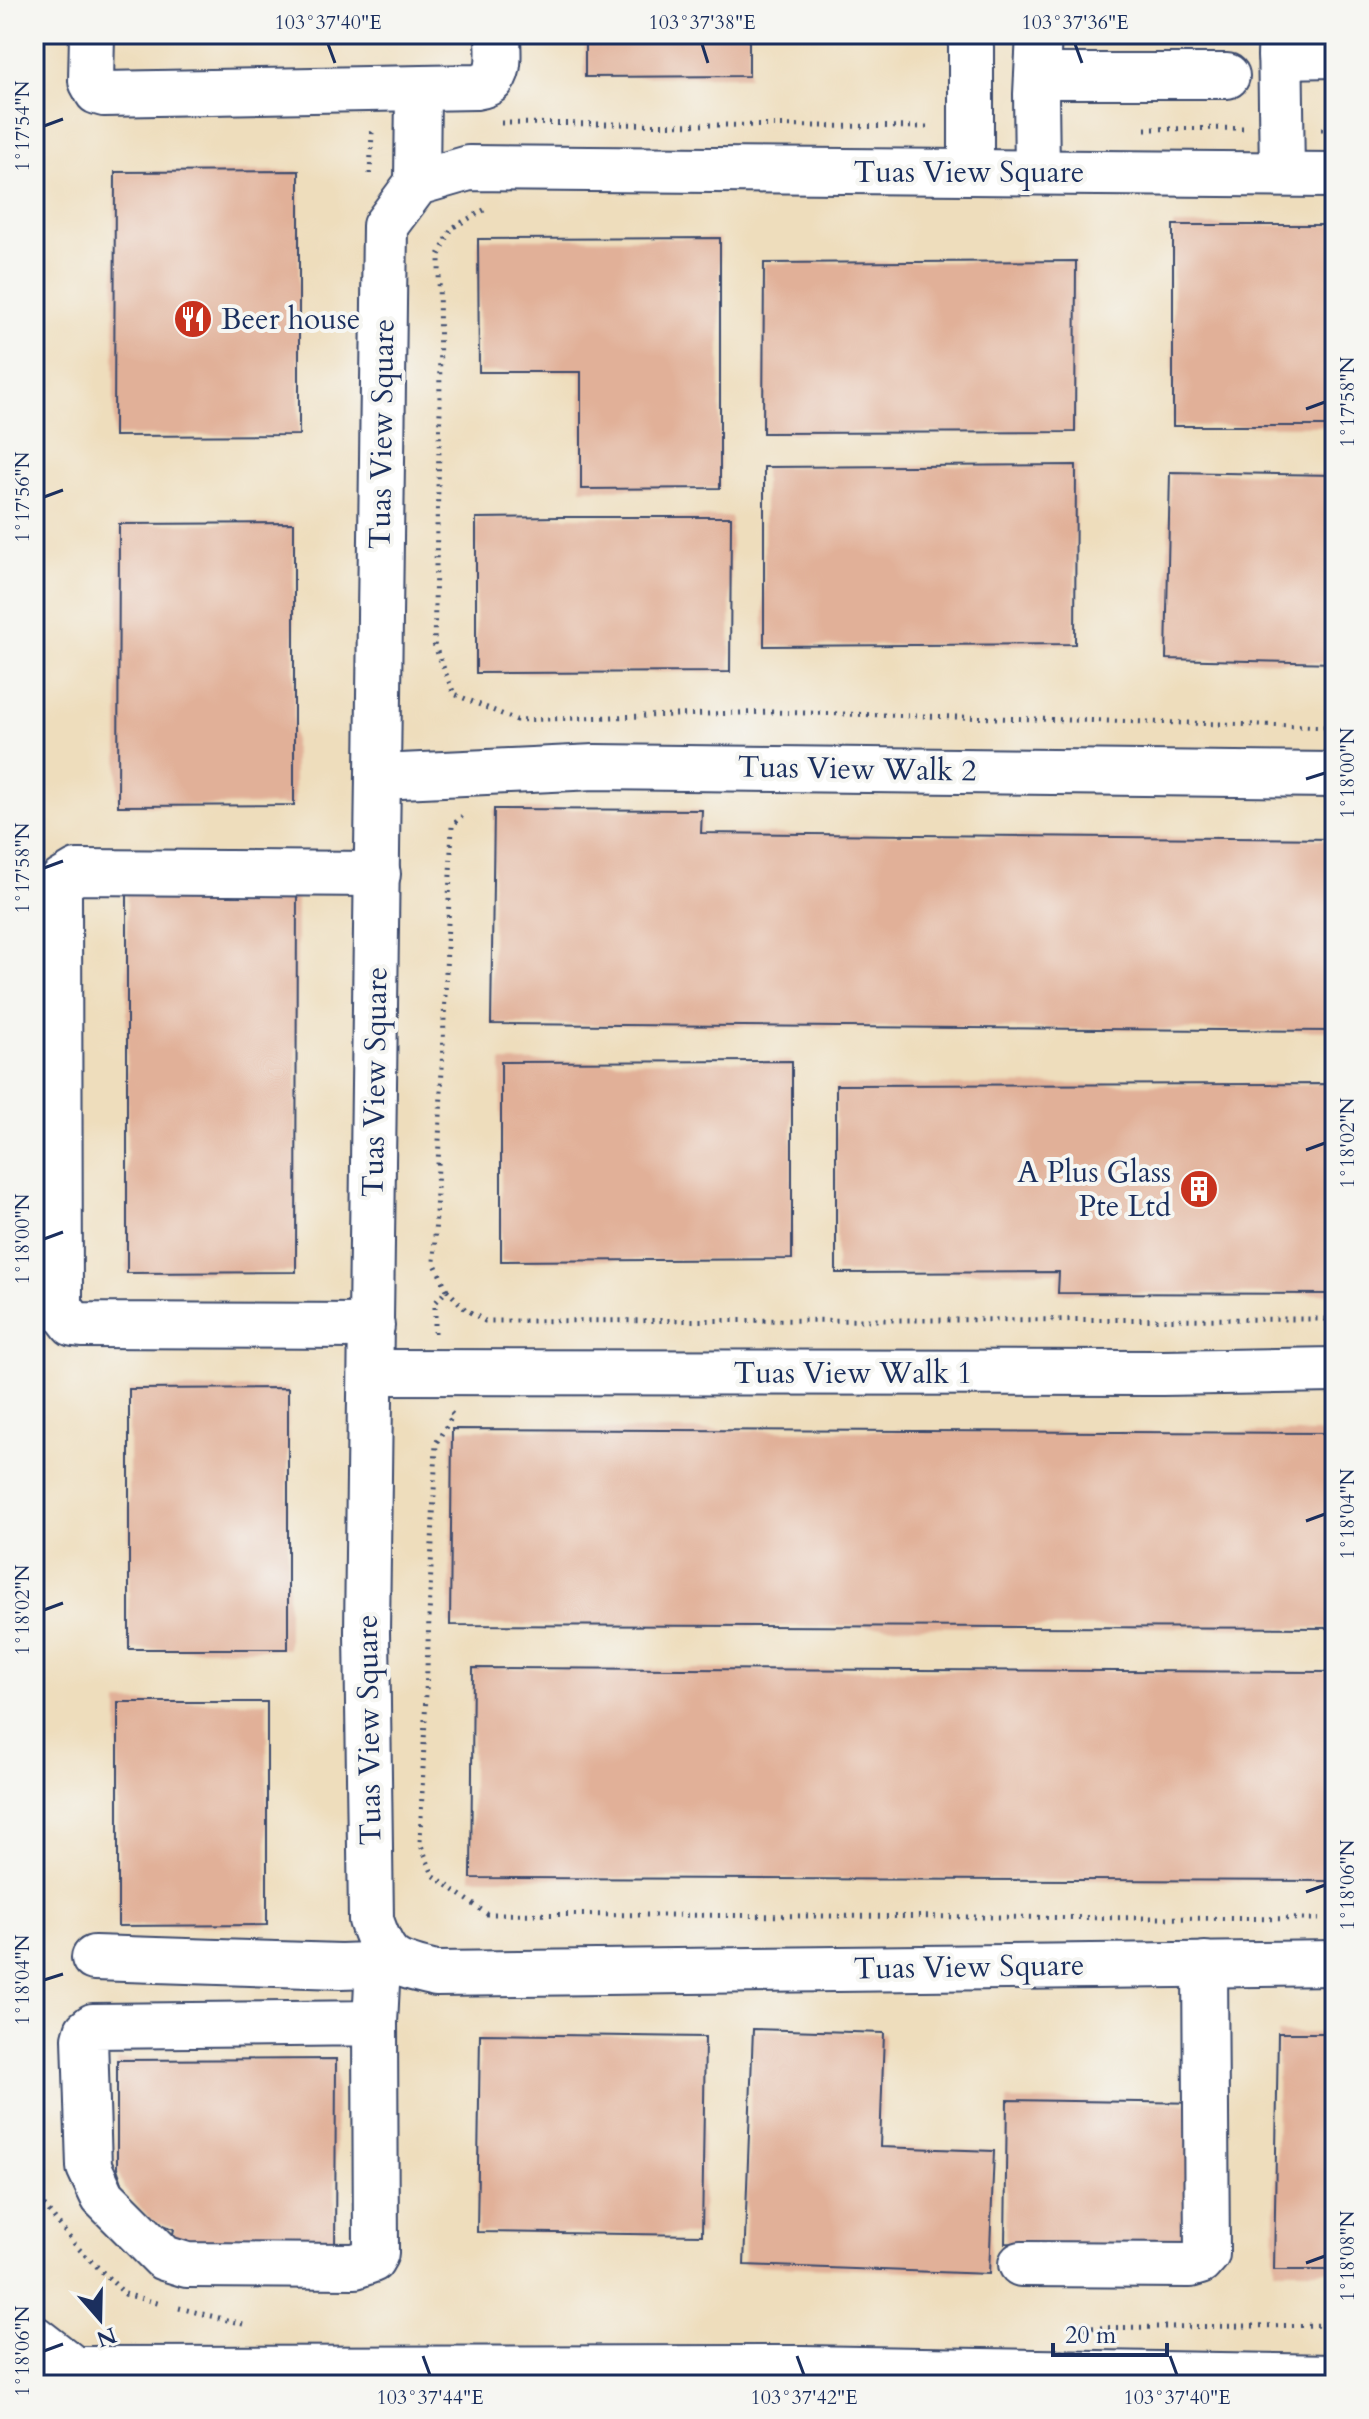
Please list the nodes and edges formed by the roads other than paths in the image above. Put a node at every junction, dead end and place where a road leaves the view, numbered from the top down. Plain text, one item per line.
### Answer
1 (92, 34) edge
2 (498, 34) edge
3 (1280, 45) edge
4 (971, 47) dead end
5 (1039, 55) edge
6 (1335, 55) edge
7 (1227, 76) dead end
8 (418, 89) junction
9 (971, 172) junction
10 (1037, 172) junction
11 (1282, 174) junction
12 (1335, 175) edge
13 (417, 183) junction
14 (1335, 775) edge
15 (379, 777) junction
16 (378, 874) junction
17 (372, 1326) junction
18 (1335, 1370) edge
19 (372, 1372) junction
20 (94, 1958) dead end
21 (1335, 1963) edge
22 (387, 1964) junction
23 (1205, 1964) junction
24 (375, 2023) junction
25 (1021, 2264) dead end
26 (34, 2338) edge
27 (54, 2370) edge
28 (802, 2376) edge
29 (1335, 2377) edge

1 - 8 street
2 - 8 street
3 - 6 street
3 - 11 street
4 - 9 street
5 - 7 street
5 - 10 street
8 - 13 street
9 - 10 street, Tuas View Square
9 - 13 street, Tuas View Square
10 - 11 street, Tuas View Square
11 - 12 street, Tuas View Square
13 - 15 street, Tuas View Square
14 - 15 street, Tuas View Walk 2
15 - 16 street, Tuas View Square
16 - 17 street, Tuas View Square
16 - 17 street
17 - 19 street, Tuas View Square
18 - 19 street, Tuas View Walk 1
19 - 22 street, Tuas View Square
20 - 22 street
21 - 23 street, Tuas View Square
22 - 23 street, Tuas View Square
22 - 24 street
23 - 25 street
24 - 24 street
26 - 27 street
27 - 28 street
28 - 29 street

